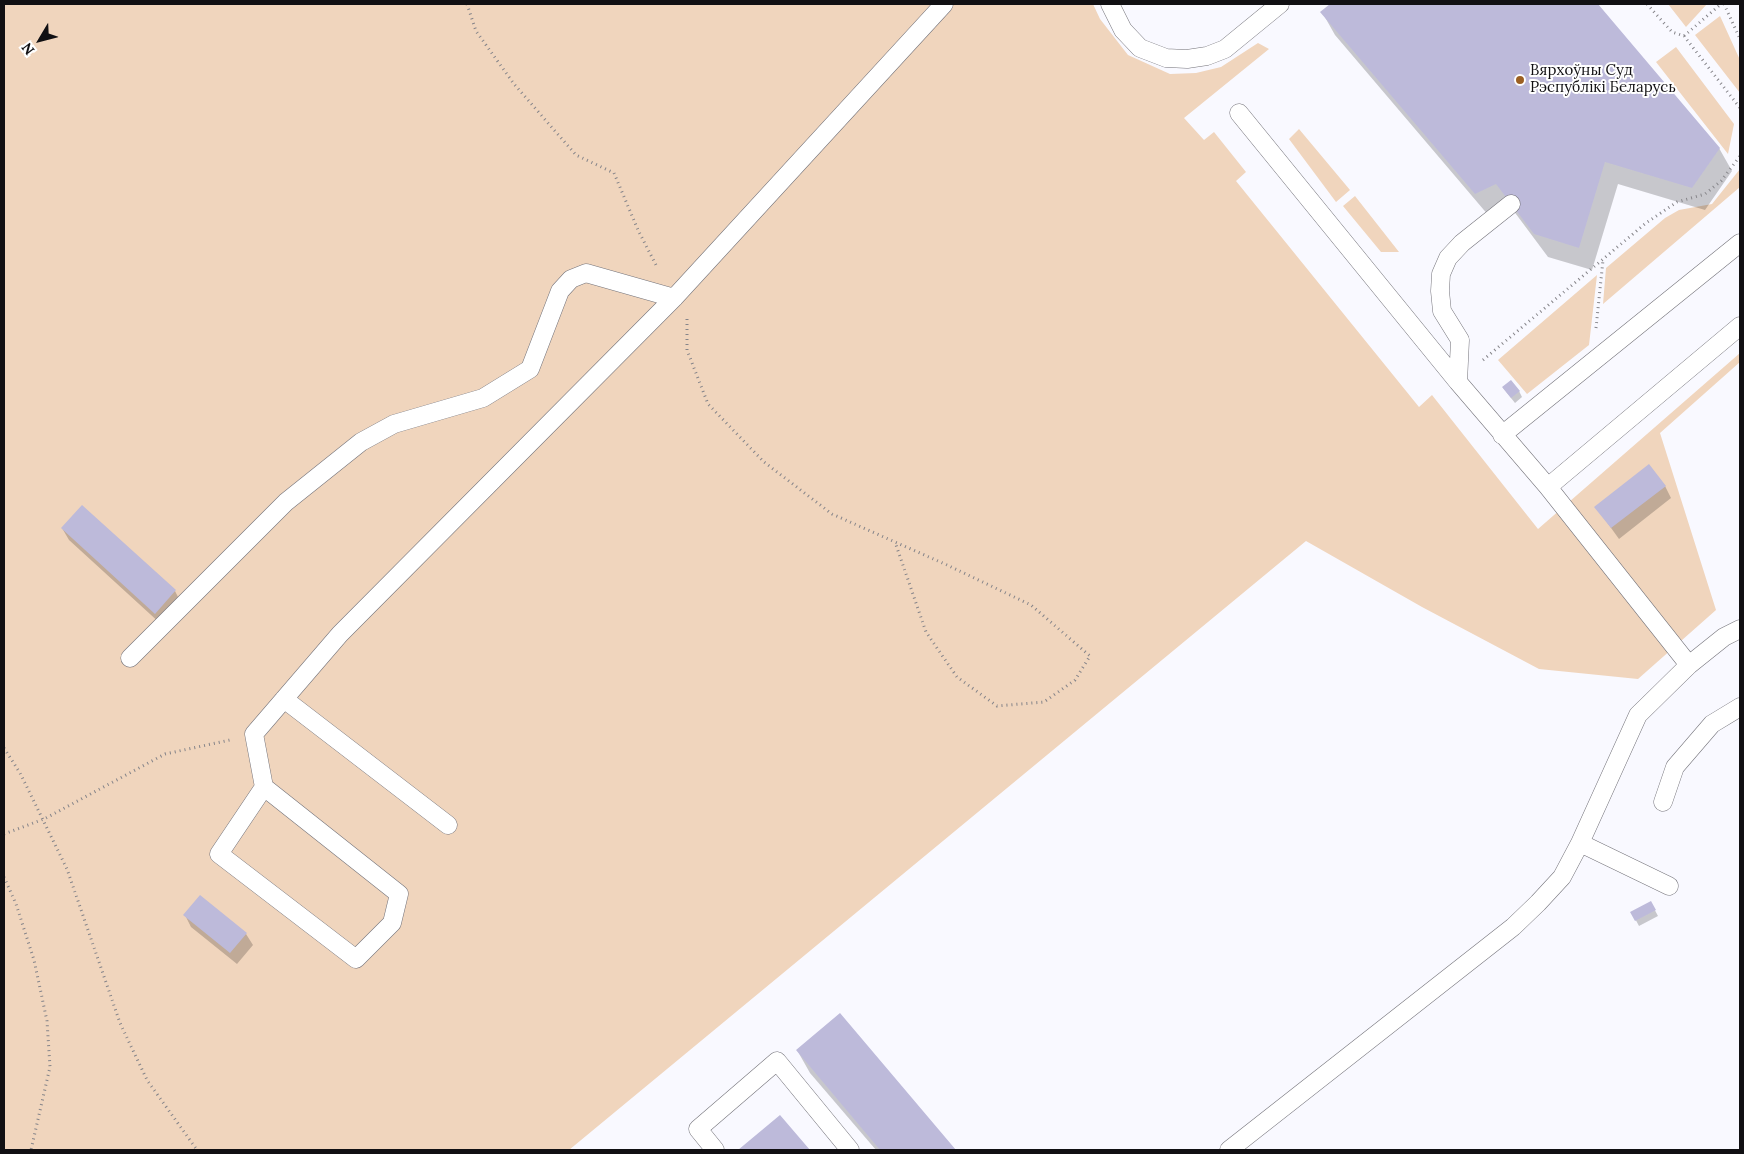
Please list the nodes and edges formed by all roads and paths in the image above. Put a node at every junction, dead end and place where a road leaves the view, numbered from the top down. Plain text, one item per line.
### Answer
1 (466, 4) edge
2 (944, 4) edge
3 (1110, 4) edge
4 (1280, 4) edge
5 (1647, 4) edge
6 (1722, 4) edge
7 (1684, 36) junction
8 (1740, 39) edge
9 (1740, 108) edge
10 (1239, 113) dead end
11 (1740, 156) edge
12 (1511, 204) dead end
13 (1740, 242) edge
14 (1603, 259) junction
15 (687, 284) junction
16 (674, 298) junction
17 (1740, 326) edge
18 (1593, 361) junction
19 (1458, 382) junction
20 (1502, 435) junction
21 (1548, 487) junction
22 (895, 542) junction
23 (1740, 629) edge
24 (130, 658) dead end
25 (1689, 665) junction
26 (284, 699) junction
27 (1740, 707) edge
28 (254, 734) junction
29 (4, 748) edge
30 (264, 787) junction
31 (1663, 802) dead end
32 (44, 819) junction
33 (448, 825) dead end
34 (4, 834) edge
35 (1580, 843) junction
36 (4, 877) edge
37 (1669, 886) dead end
38 (31, 1150) edge
39 (197, 1150) edge
40 (715, 1150) edge
41 (850, 1150) edge
42 (1229, 1150) edge

1 - 16 path
2 - 15 lane
3 - 4 lane
5 - 7 path
6 - 7 path
6 - 8 path
7 - 9 path
10 - 19 lane
11 - 14 path
12 - 19 lane
13 - 18 lane
14 - 18 path
14 - 19 path
15 - 16 lane
15 - 22 path
16 - 24 lane
16 - 26 lane
17 - 21 lane
18 - 20 lane
19 - 20 lane
20 - 21 lane
21 - 25 lane
22 - 22 path
23 - 25 lane
25 - 35 lane
26 - 28 lane
26 - 33 lane
27 - 31 lane
28 - 30 lane
28 - 32 path
29 - 32 path
30 - 30 lane
32 - 34 path
32 - 39 path
35 - 37 lane
35 - 42 lane
36 - 38 path
40 - 41 lane

